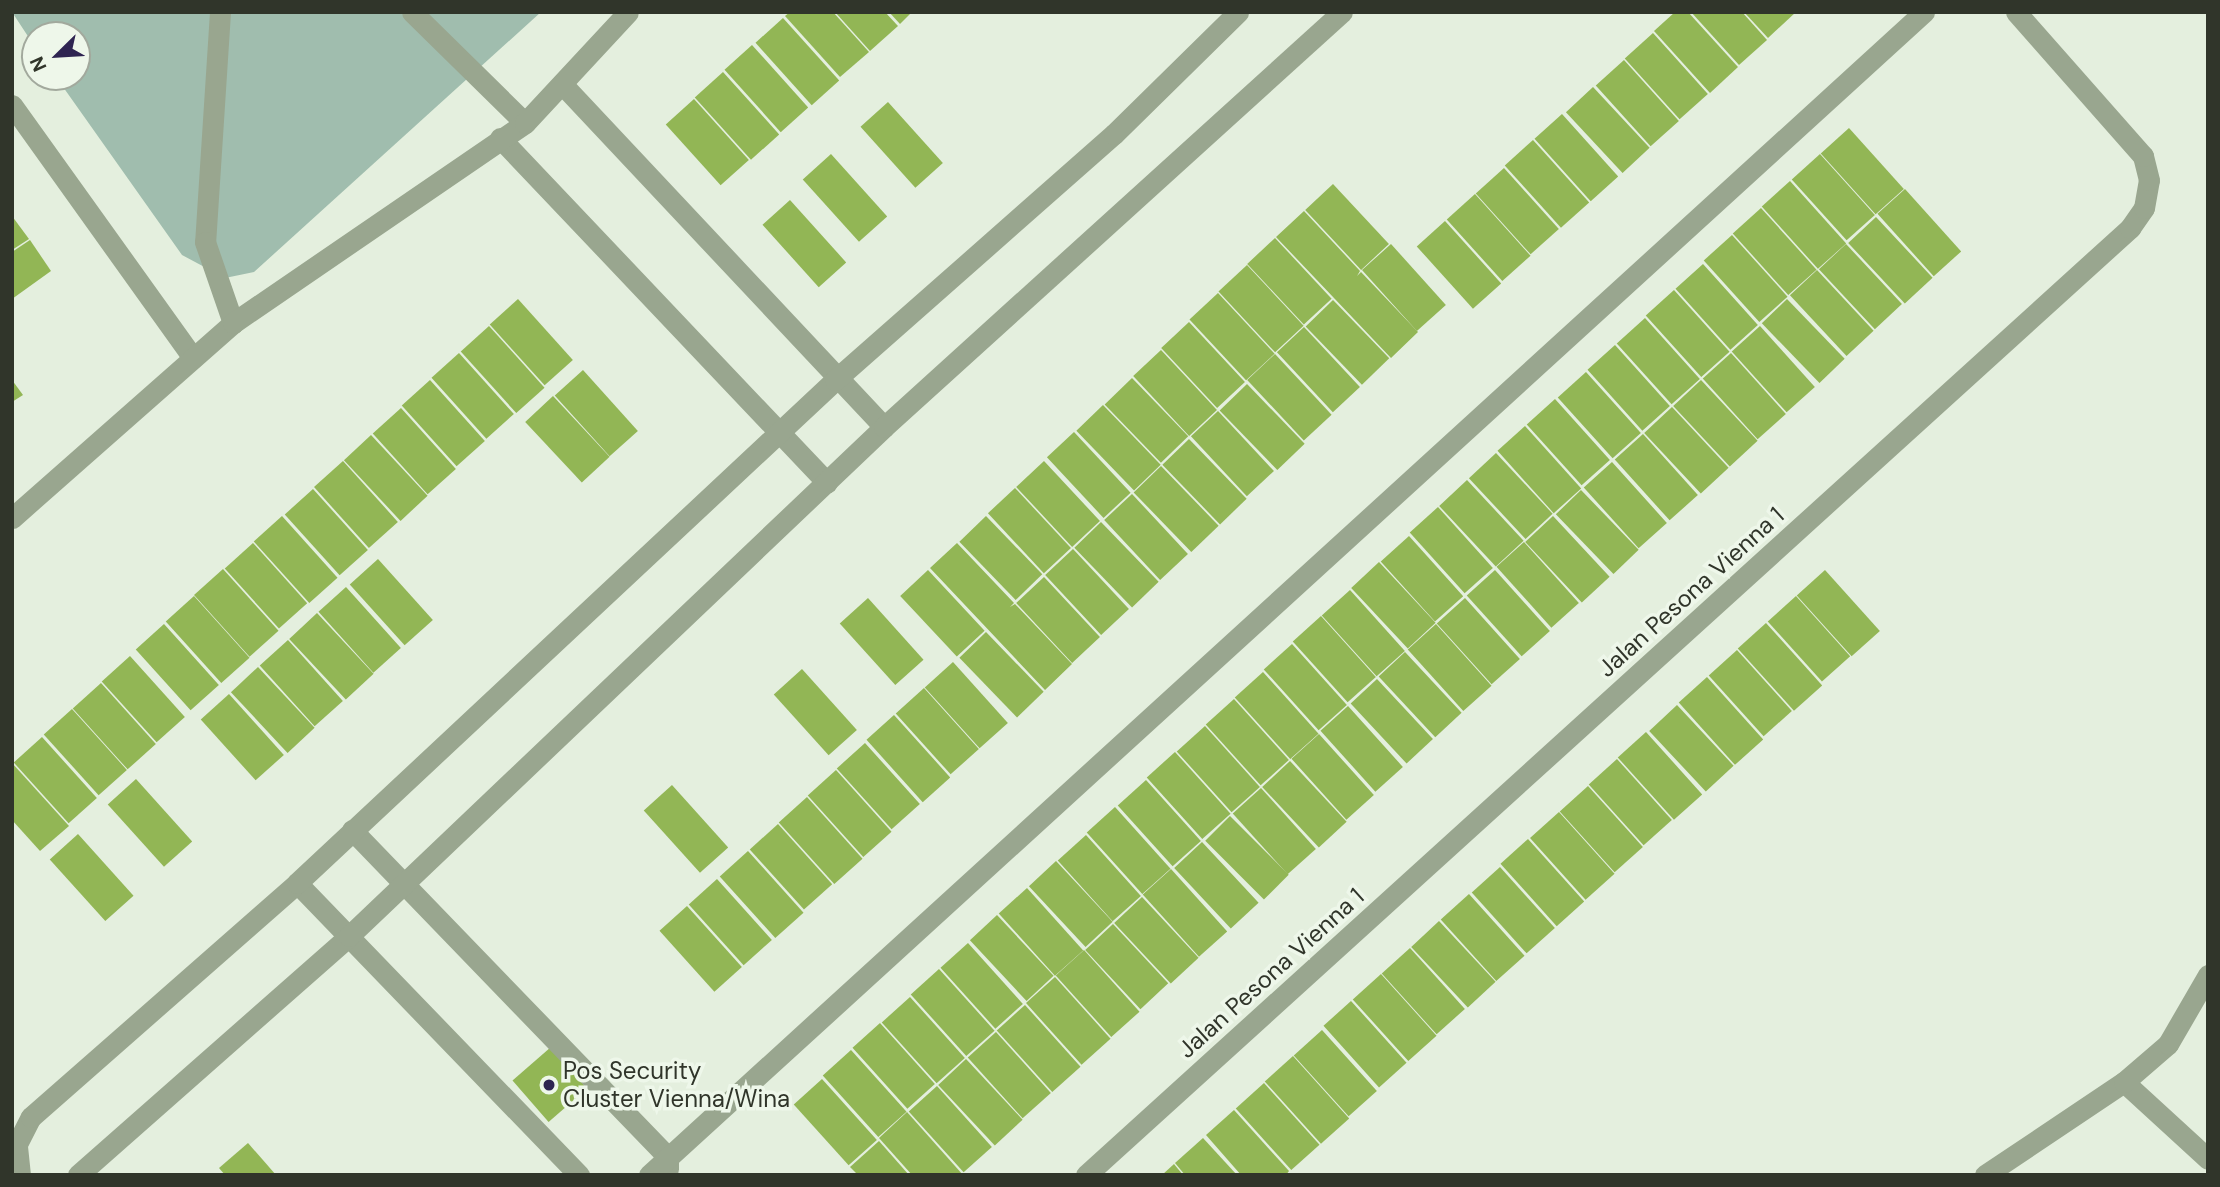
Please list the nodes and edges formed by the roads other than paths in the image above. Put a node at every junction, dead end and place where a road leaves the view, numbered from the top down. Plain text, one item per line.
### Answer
1 (220, 12) edge
2 (412, 12) edge
3 (628, 12) edge
4 (1238, 12) edge
5 (1342, 12) edge
6 (1924, 12) edge
7 (2016, 12) edge
8 (563, 85) junction
9 (12, 105) edge
10 (525, 123) junction
11 (500, 138) junction
12 (233, 323) junction
13 (193, 358) junction
14 (835, 380) junction
15 (884, 428) junction
16 (779, 436) junction
17 (827, 484) junction
18 (12, 518) edge
19 (352, 830) junction
20 (297, 883) junction
21 (403, 884) junction
22 (349, 936) junction
23 (2208, 975) edge
24 (2124, 1082) junction
25 (2208, 1159) edge
26 (668, 1166) edge
27 (20, 1175) edge
28 (78, 1175) edge
29 (579, 1175) edge
30 (649, 1175) edge
31 (1086, 1175) edge
32 (1985, 1175) edge

1 - 12 street
2 - 10 street
3 - 8 street
4 - 14 street
5 - 15 street
6 - 26 street
7 - 31 street, Jalan Pesona Vienna 1
8 - 10 street
8 - 14 street
9 - 13 street
10 - 11 street
11 - 12 street
11 - 16 street
12 - 13 street
13 - 18 street
14 - 15 street
14 - 16 street
15 - 17 street
16 - 17 street
16 - 19 street
17 - 21 street
19 - 20 street
19 - 21 street
20 - 22 street
20 - 27 street
21 - 22 street
21 - 26 street
22 - 28 street
22 - 29 street
23 - 24 street
24 - 25 street
24 - 32 street
26 - 30 street

